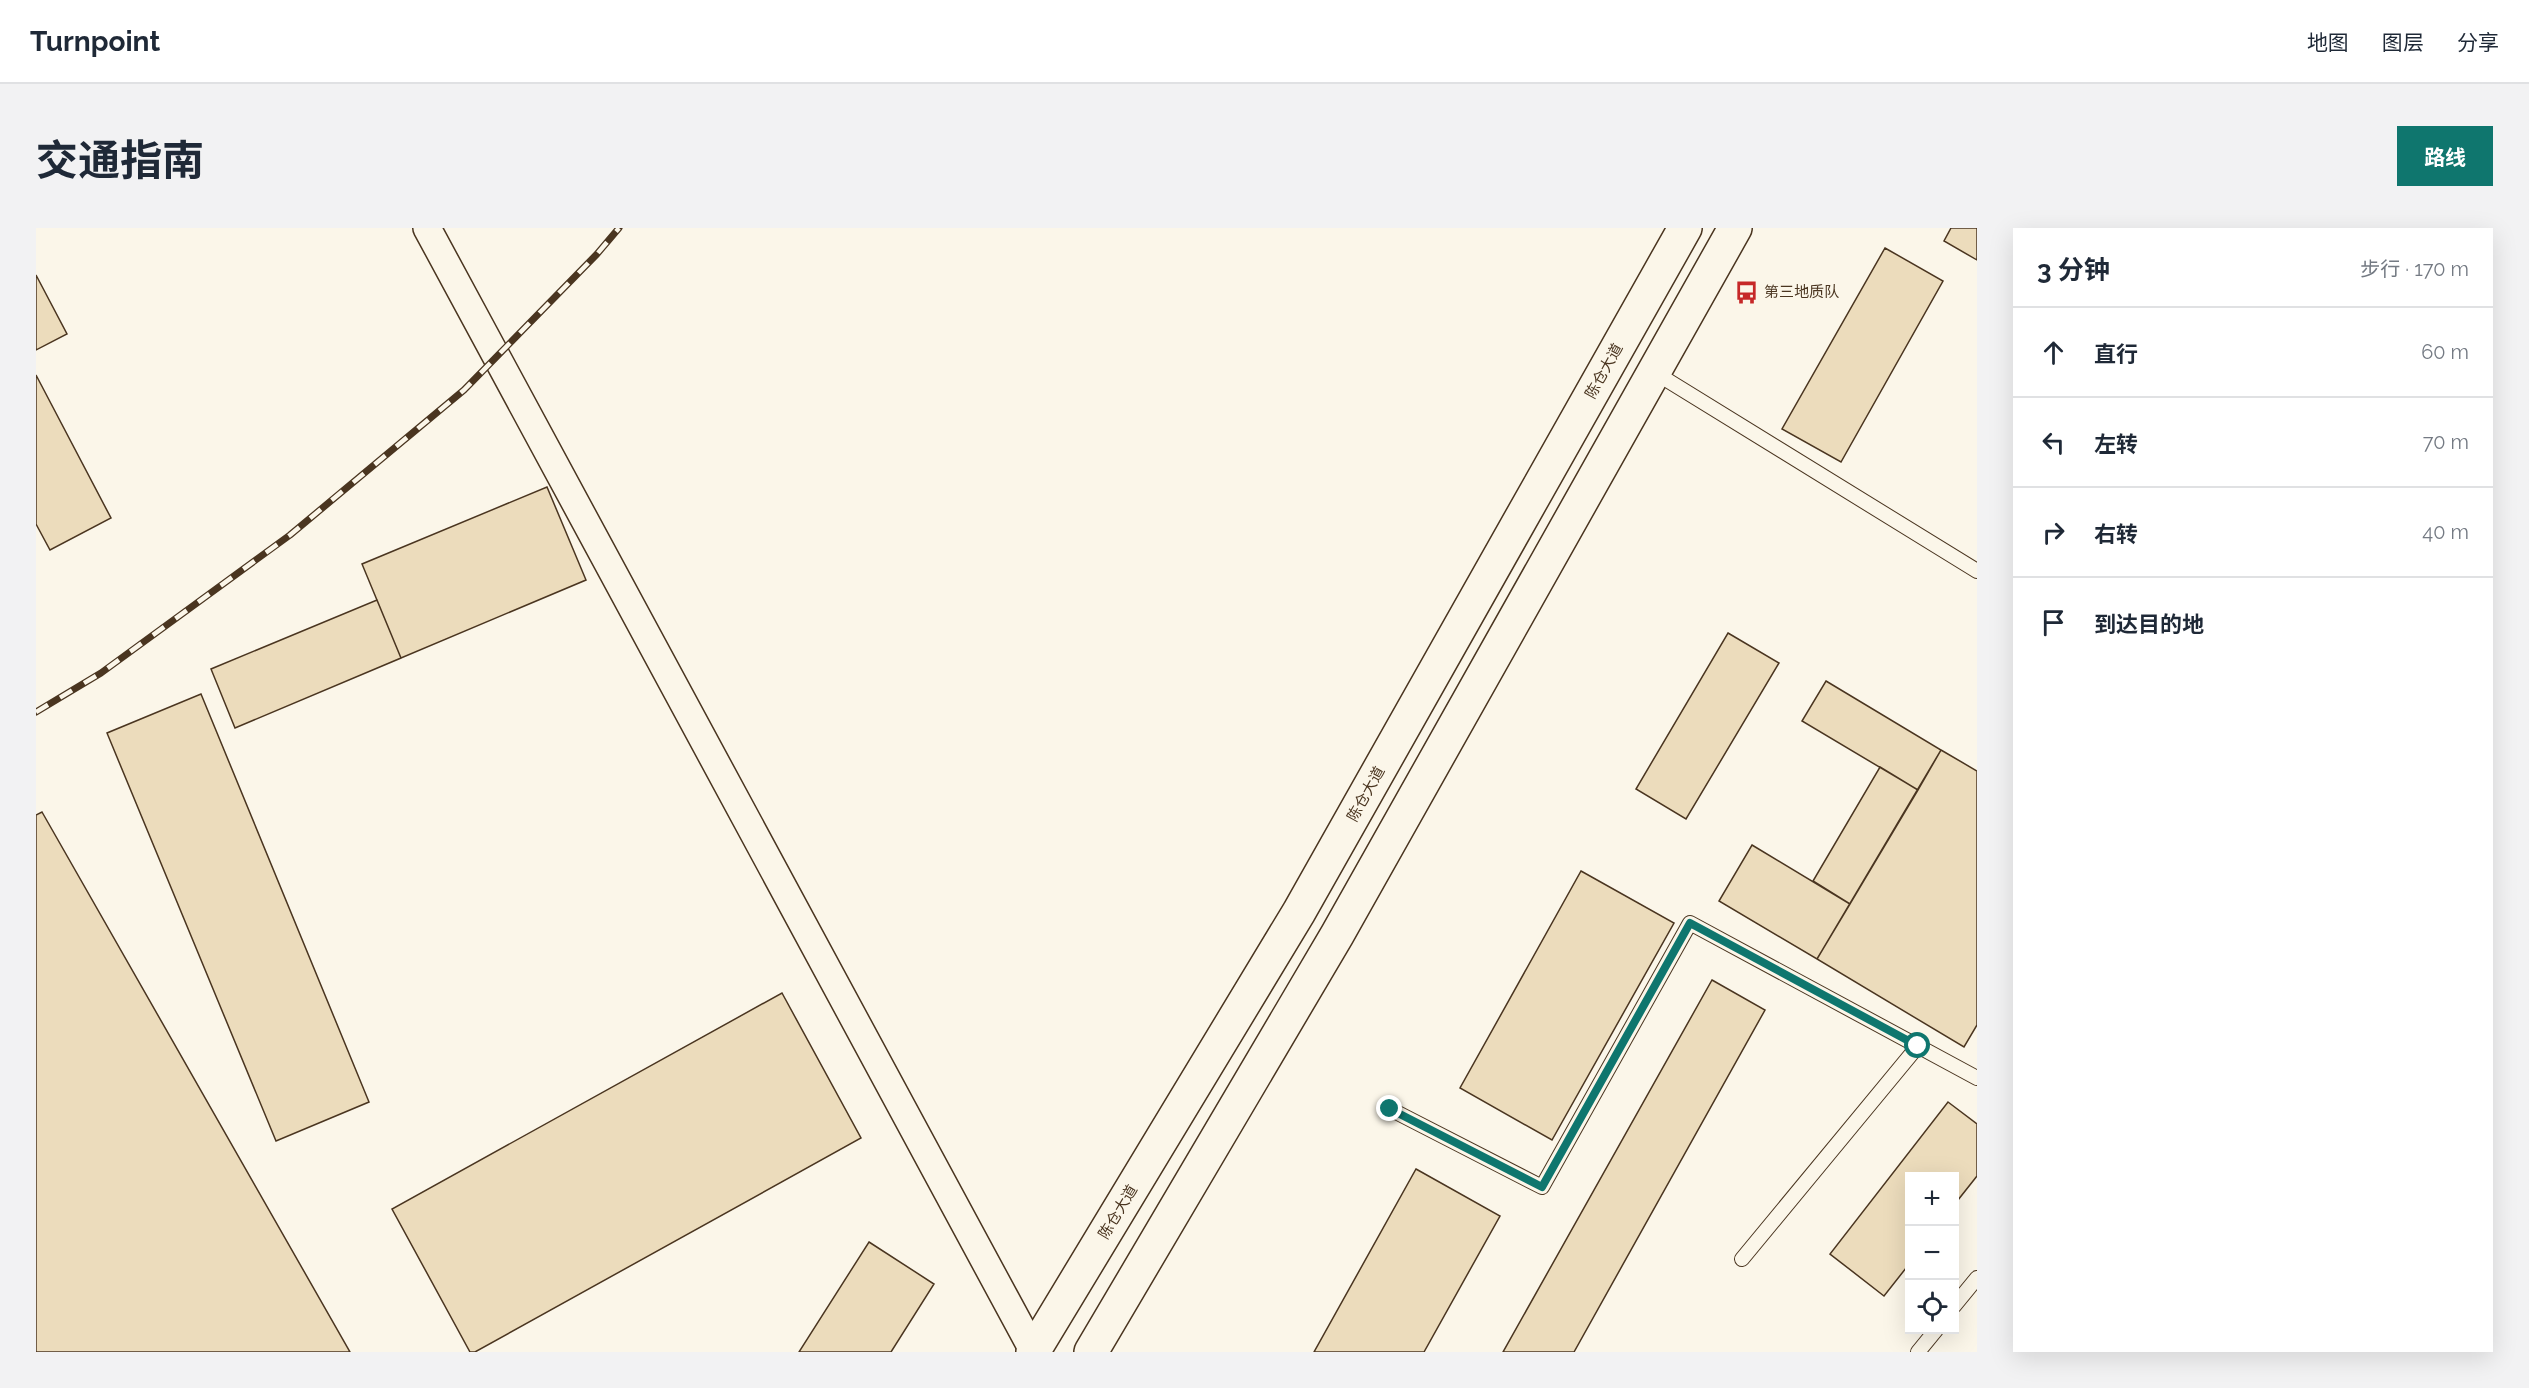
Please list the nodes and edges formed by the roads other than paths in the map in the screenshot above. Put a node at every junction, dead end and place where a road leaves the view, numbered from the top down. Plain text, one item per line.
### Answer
1 (427, 228) edge
2 (1685, 228) edge
3 (1735, 228) edge
4 (1654, 372) junction
5 (1977, 571) edge
6 (1918, 1046) junction
7 (1977, 1078) edge
8 (1390, 1109) dead end
9 (1742, 1259) dead end
10 (1977, 1278) edge
11 (1959, 1300) edge
12 (1932, 1334) edge
13 (1033, 1352) edge
14 (1091, 1352) edge
15 (1918, 1352) edge

1 - 13 street
2 - 13 main road, 陈仓大道
3 - 4 main road
4 - 5 lane
4 - 14 main road
6 - 7 lane
6 - 8 lane
6 - 9 lane
10 - 11 lane
12 - 15 lane

